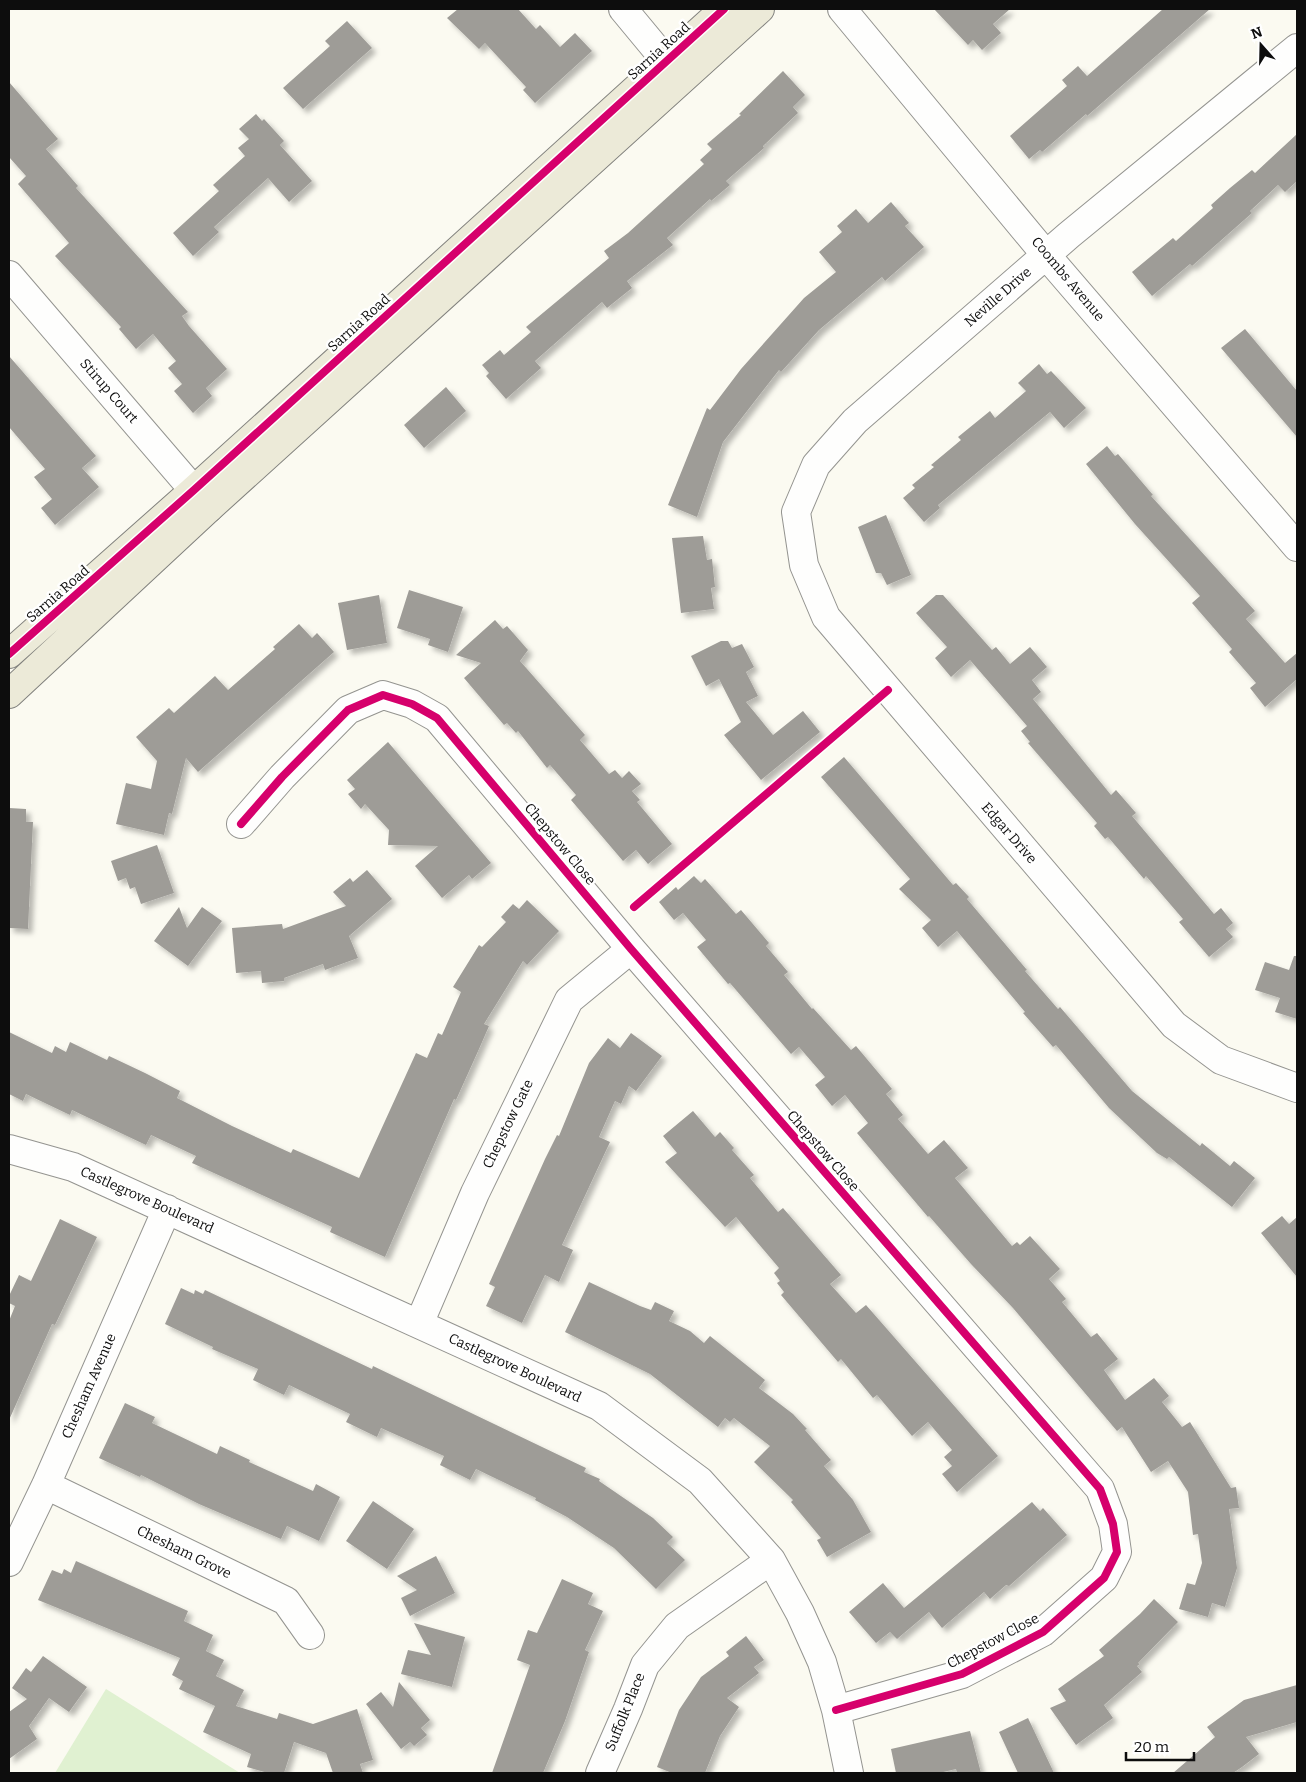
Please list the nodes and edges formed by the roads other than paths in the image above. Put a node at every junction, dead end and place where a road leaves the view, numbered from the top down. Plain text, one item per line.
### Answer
1 (623, 9) edge
2 (724, 9) edge
3 (760, 9) edge
4 (842, 9) edge
5 (1297, 48) edge
6 (674, 70) junction
7 (1046, 255) junction
8 (9, 275) edge
9 (202, 499) junction
10 (796, 512) joint
11 (1297, 547) edge
12 (9, 654) edge
13 (9, 694) edge
14 (241, 824) dead end
15 (631, 949) junction
16 (1297, 1088) edge
17 (9, 1149) edge
18 (167, 1209) junction
19 (420, 1324) junction
20 (46, 1485) junction
21 (771, 1560) junction
22 (9, 1562) edge
23 (310, 1635) dead end
24 (836, 1710) junction
25 (600, 1773) edge
26 (849, 1773) edge

1 - 6 street
2 - 6 main road, Sarnia Road
3 - 6 main road, Sarnia Road
4 - 7 street, Coombs Avenue
5 - 7 street, Neville Drive
6 - 9 main road, Sarnia Road
7 - 10 street, Neville Drive
7 - 11 street, Coombs Avenue
8 - 9 street, Stirup Court
9 - 12 main road, Sarnia Road
9 - 13 main road, Sarnia Road
10 - 16 street, Edgar Drive
14 - 15 street, Chepstow Close
15 - 19 street, Chepstow Gate
15 - 24 street, Chepstow Close
17 - 18 street, Castlegrove Boulevard
18 - 19 street, Castlegrove Boulevard
18 - 20 street, Chesham Avenue
19 - 21 street, Castlegrove Boulevard
20 - 22 street, Chesham Avenue
20 - 23 street, Chesham Grove
21 - 24 street, Castlegrove Boulevard
21 - 25 street, Suffolk Place
24 - 26 street, Castlegrove Boulevard

